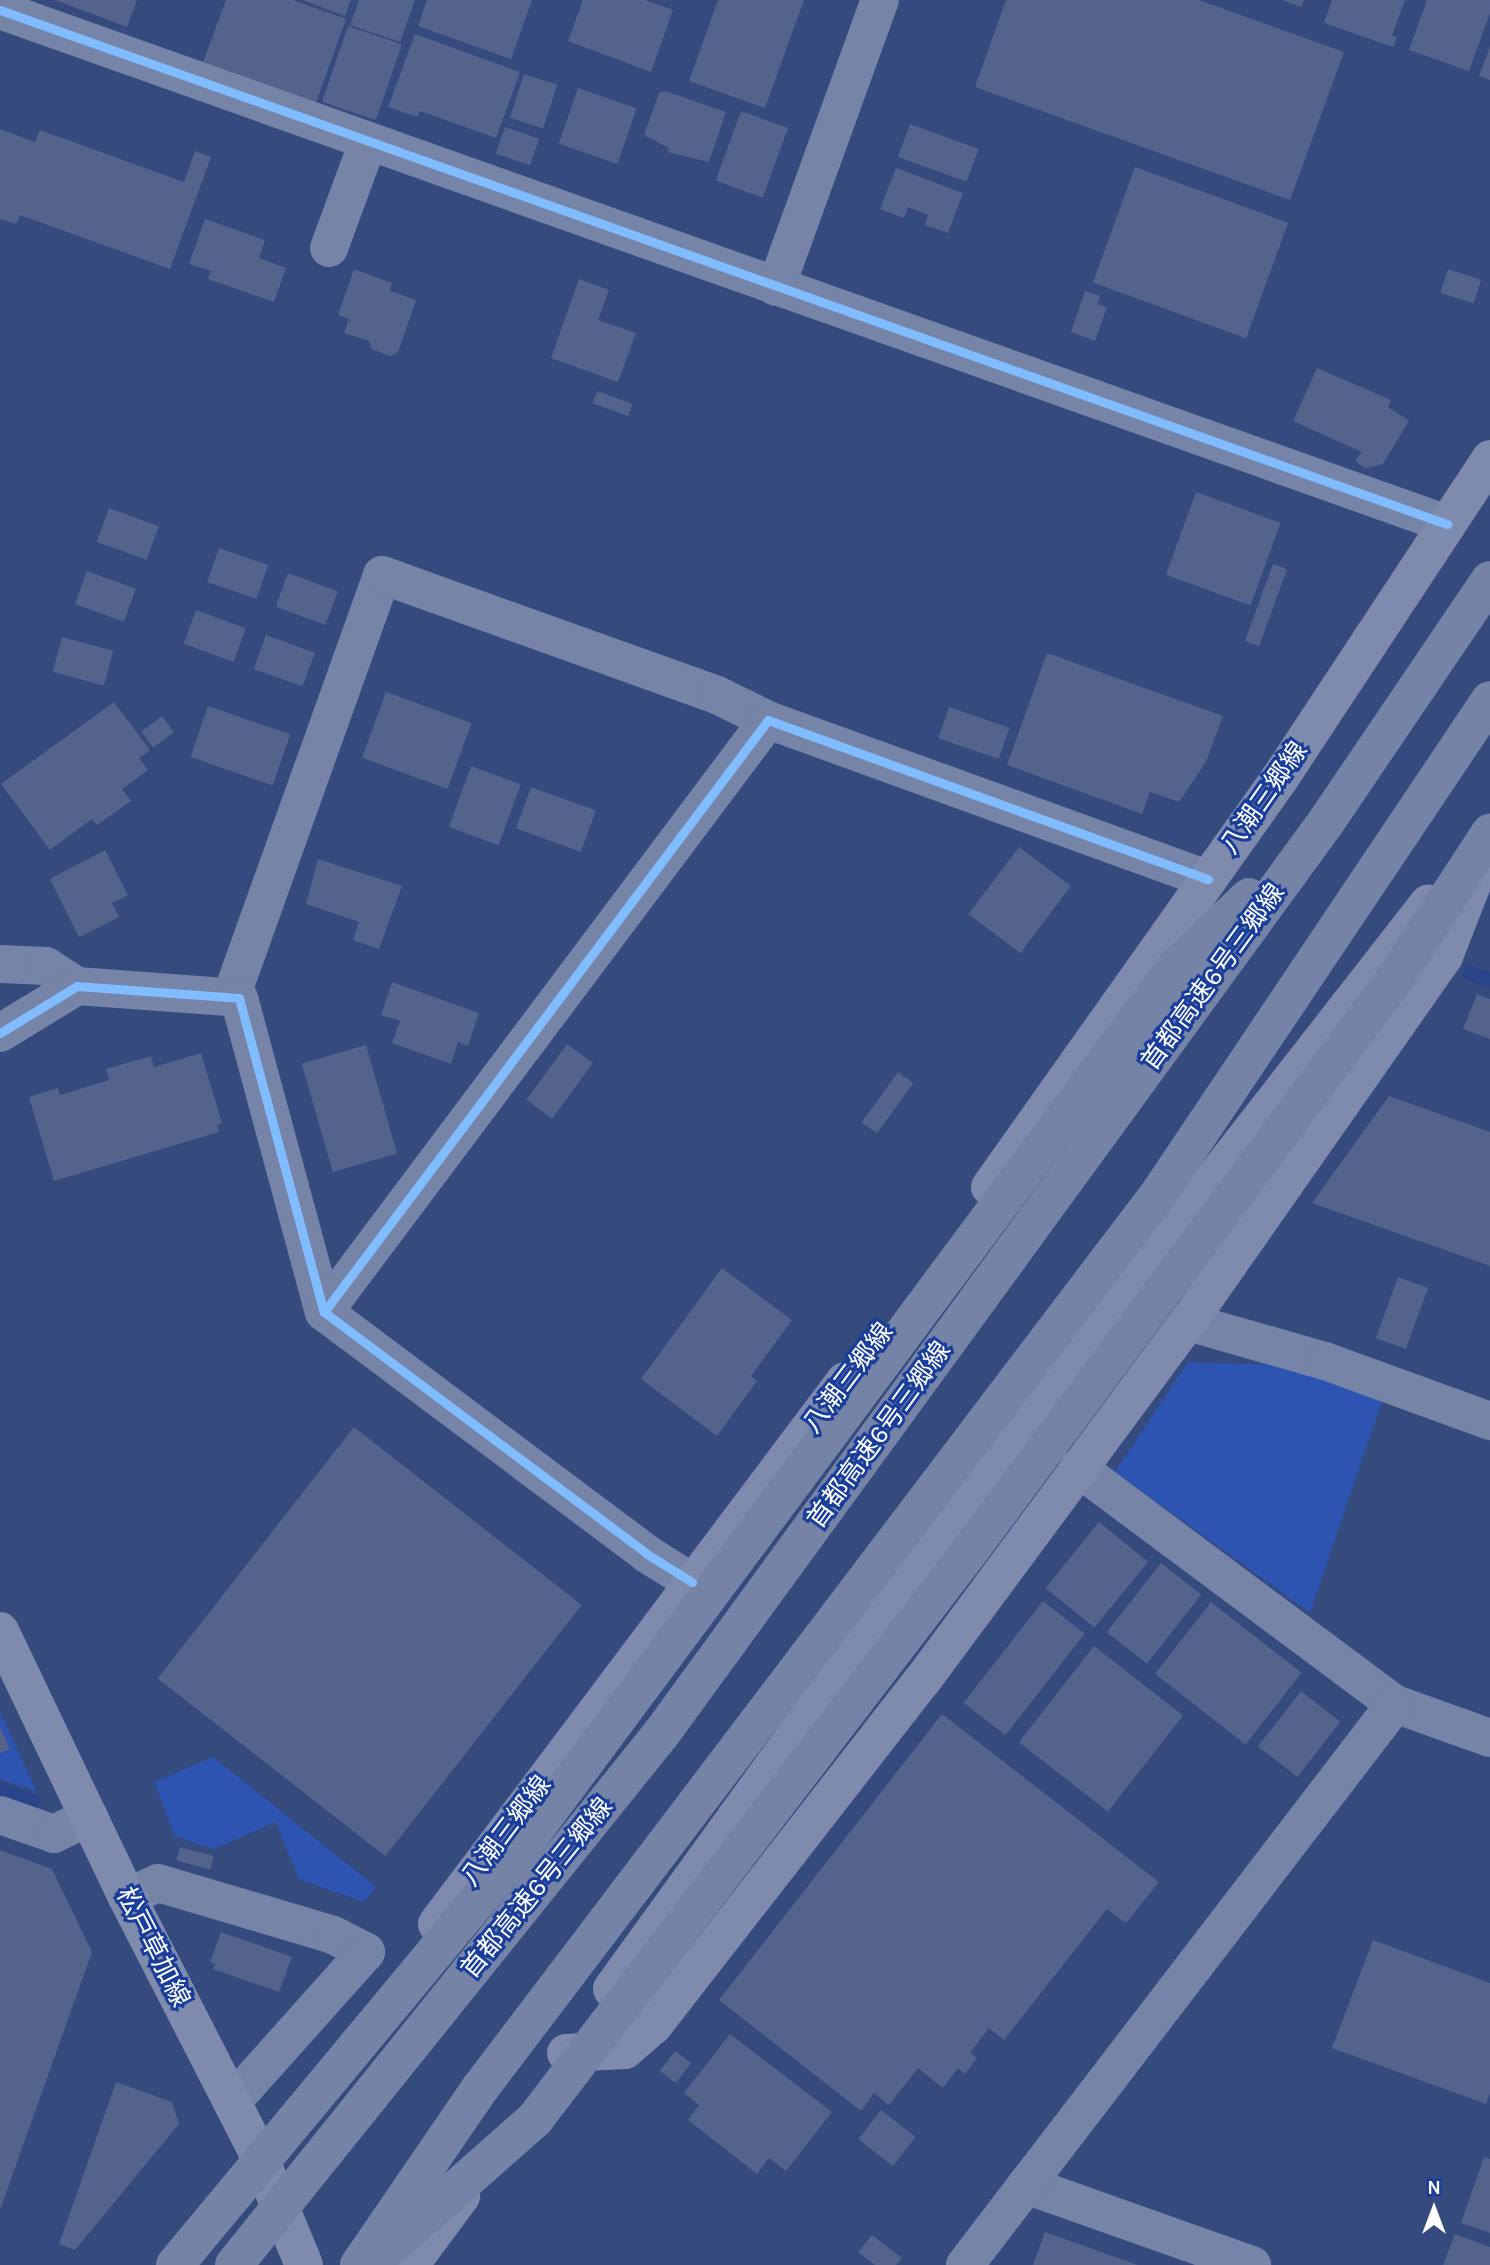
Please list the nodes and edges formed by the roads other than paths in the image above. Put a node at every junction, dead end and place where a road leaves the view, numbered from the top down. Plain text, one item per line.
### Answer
1 (880, 0) edge
2 (0, 10) edge
3 (368, 142) junction
4 (329, 248) dead end
5 (776, 287) junction
6 (1490, 459) edge
7 (1447, 524) junction
8 (1490, 580) edge
9 (1490, 700) edge
10 (768, 720) junction
11 (1326, 822) junction
12 (1490, 832) edge
13 (1490, 839) edge
14 (1208, 879) junction
15 (0, 964) edge
16 (78, 986) junction
17 (231, 997) junction
18 (0, 1033) edge
19 (324, 1312) junction
20 (1188, 1322) junction
21 (1490, 1421) edge
22 (1078, 1468) junction
23 (692, 1582) junction
24 (0, 1631) edge
25 (1395, 1704) junction
26 (1490, 1738) edge
27 (0, 1815) edge
28 (89, 1817) junction
29 (127, 1896) junction
30 (566, 2053) junction
31 (232, 2102) junction
32 (257, 2151) junction
33 (1026, 2185) junction
34 (162, 2265) edge
35 (176, 2265) edge
36 (234, 2265) edge
37 (304, 2265) edge
38 (359, 2265) edge
39 (370, 2265) edge
40 (410, 2265) edge
41 (965, 2265) edge
42 (1252, 2265) edge

1 - 5 street
2 - 3 street
3 - 4 street
3 - 5 street
5 - 7 street
6 - 7 main road, 八潮三郷線
7 - 14 main road, 八潮三郷線
8 - 11 highway, 首都高速6号三郷線, bridge
9 - 38 highway
10 - 14 street
10 - 17 street
10 - 19 street
11 - 35 highway, bridge
11 - 36 highway, 首都高速6号三郷線, bridge
12 - 30 main road
12 - 39 highway, bridge
13 - 20 main road
14 - 23 main road, 八潮三郷線
15 - 16 street
16 - 17 street
16 - 18 street
17 - 19 street
19 - 23 street
20 - 21 street
20 - 22 main road
22 - 25 street
22 - 30 main road
23 - 32 main road, 八潮三郷線
24 - 28 main road, 松戸草加線
25 - 26 street
25 - 33 street
27 - 28 street
28 - 29 main road, 松戸草加線
29 - 31 main road, 松戸草加線
29 - 31 street
30 - 40 main road
31 - 32 main road, 松戸草加線
32 - 34 main road, 八潮三郷線
32 - 37 main road, 松戸草加線
33 - 41 street
33 - 42 street

